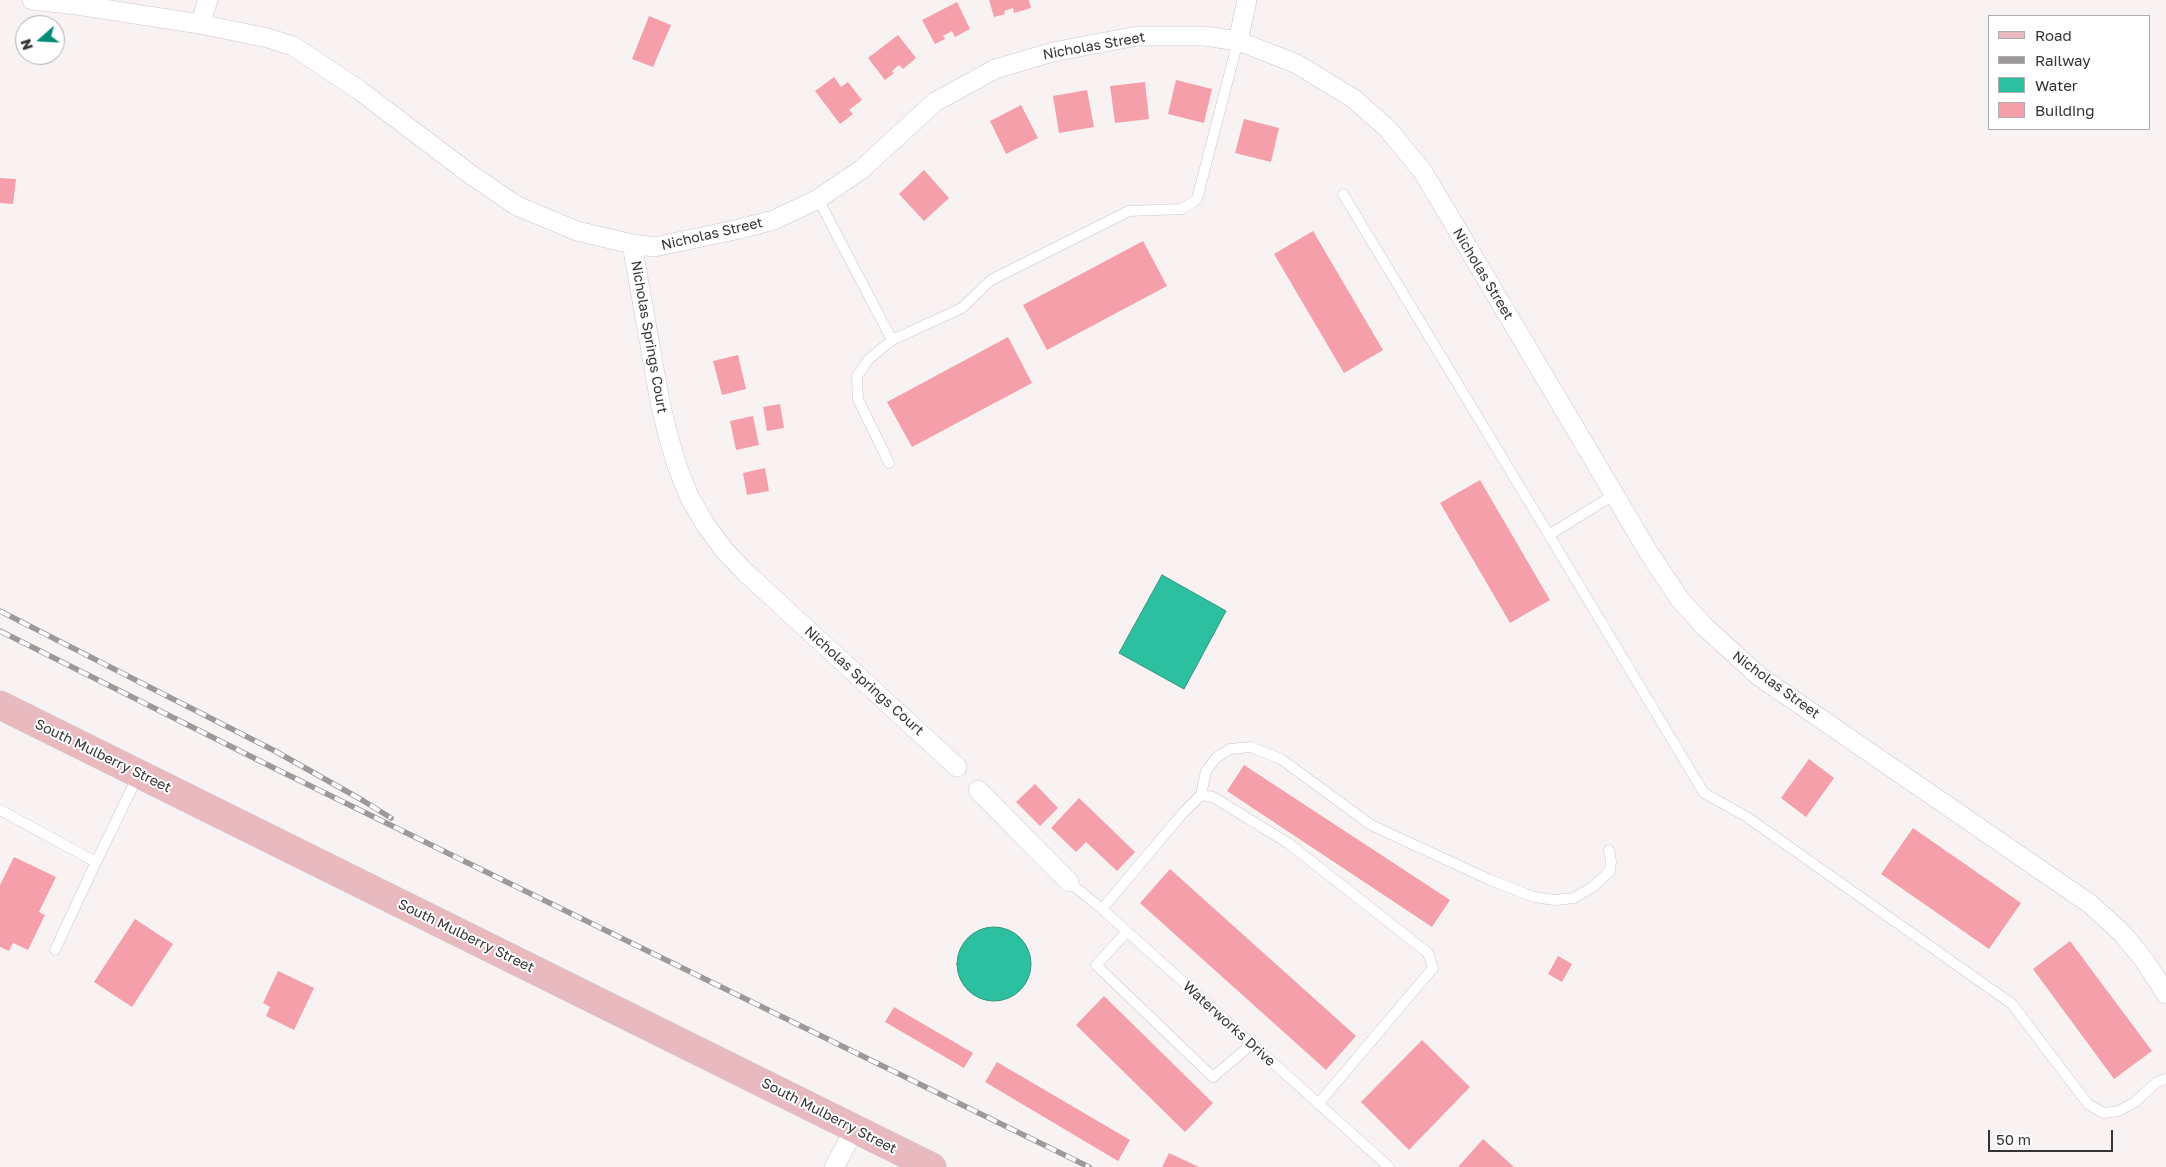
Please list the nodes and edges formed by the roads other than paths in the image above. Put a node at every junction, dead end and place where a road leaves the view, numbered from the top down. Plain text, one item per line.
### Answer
1 (32, 0) edge
2 (208, 0) edge
3 (1247, 0) edge
4 (200, 24) junction
5 (1238, 40) junction
6 (1342, 194) dead end
7 (818, 199) junction
8 (632, 244) junction
9 (892, 340) junction
10 (889, 463) dead end
11 (1615, 494) junction
12 (1549, 535) junction
13 (0, 705) edge
14 (957, 767) dead end
15 (139, 774) junction
16 (978, 790) dead end
17 (1201, 795) junction
18 (0, 810) edge
19 (1609, 850) dead end
20 (96, 862) junction
21 (1069, 882) joint
22 (1102, 909) junction
23 (1127, 932) junction
24 (55, 950) dead end
25 (2166, 994) edge
26 (1252, 1044) junction
27 (2166, 1079) edge
28 (1318, 1104) junction
29 (855, 1129) junction
30 (917, 1164) edge
31 (834, 1167) edge
32 (1389, 1167) edge

1 - 4 street, Nicholas Springs Court
2 - 4 street
3 - 5 street
4 - 8 street, Nicholas Springs Court
5 - 7 street, Nicholas Street
5 - 9 lane
5 - 11 street, Nicholas Street
6 - 12 lane
7 - 8 street, Nicholas Street
7 - 9 lane
8 - 14 street, Nicholas Springs Court
9 - 10 lane
11 - 12 lane
11 - 25 street, Nicholas Street
12 - 27 lane
13 - 15 main road, South Mulberry Street
15 - 20 lane
15 - 29 main road, South Mulberry Street
16 - 21 street
17 - 19 lane
17 - 22 lane
17 - 28 lane
18 - 20 lane
20 - 24 lane
21 - 22 lane, Waterworks Drive
22 - 23 lane, Waterworks Drive
23 - 26 lane, Waterworks Drive
23 - 26 lane
26 - 28 lane, Waterworks Drive
28 - 32 lane, Waterworks Drive
29 - 30 main road, South Mulberry Street
29 - 31 street

